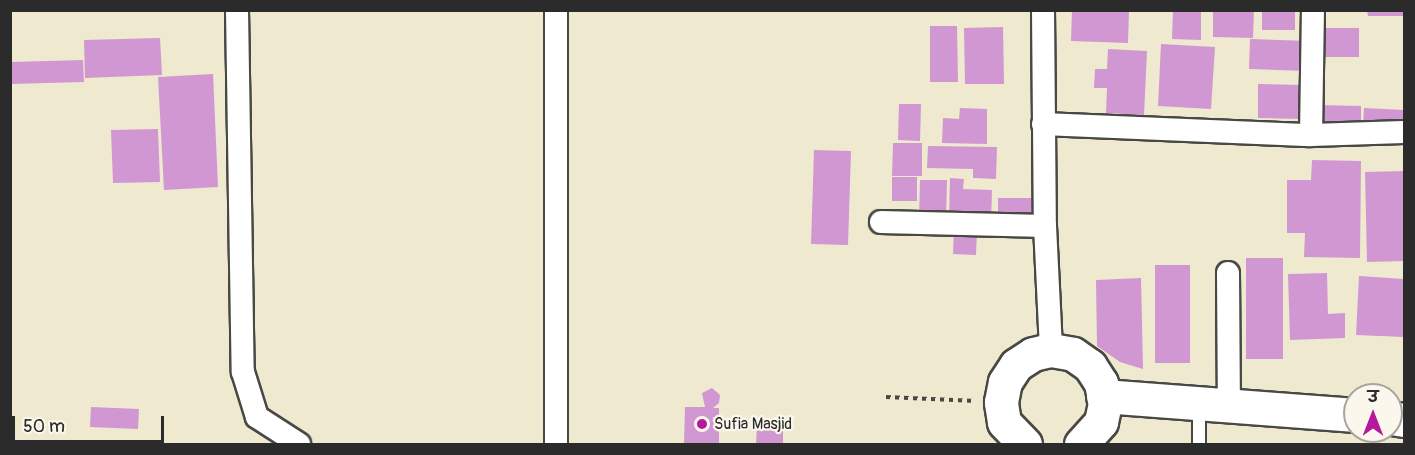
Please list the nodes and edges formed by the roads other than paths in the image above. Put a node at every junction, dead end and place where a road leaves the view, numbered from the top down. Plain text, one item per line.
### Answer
1 (237, 10) edge
2 (556, 10) edge
3 (1043, 10) edge
4 (1313, 10) edge
5 (1044, 124) junction
6 (1404, 132) edge
7 (1311, 135) junction
8 (881, 222) dead end
9 (1045, 226) junction
10 (1228, 273) dead end
11 (1051, 350) junction
12 (1103, 396) junction
13 (1214, 404) junction
14 (1343, 414) edge
15 (299, 444) edge
16 (556, 444) edge
17 (1025, 444) edge
18 (1081, 444) edge
19 (1199, 444) edge

1 - 15 street
2 - 16 street
3 - 5 street
4 - 7 street
5 - 7 street
5 - 9 street
6 - 7 street
8 - 9 street
9 - 11 street
10 - 13 street
11 - 12 street
11 - 17 street
12 - 13 street
12 - 18 street
13 - 14 street
13 - 19 lane

